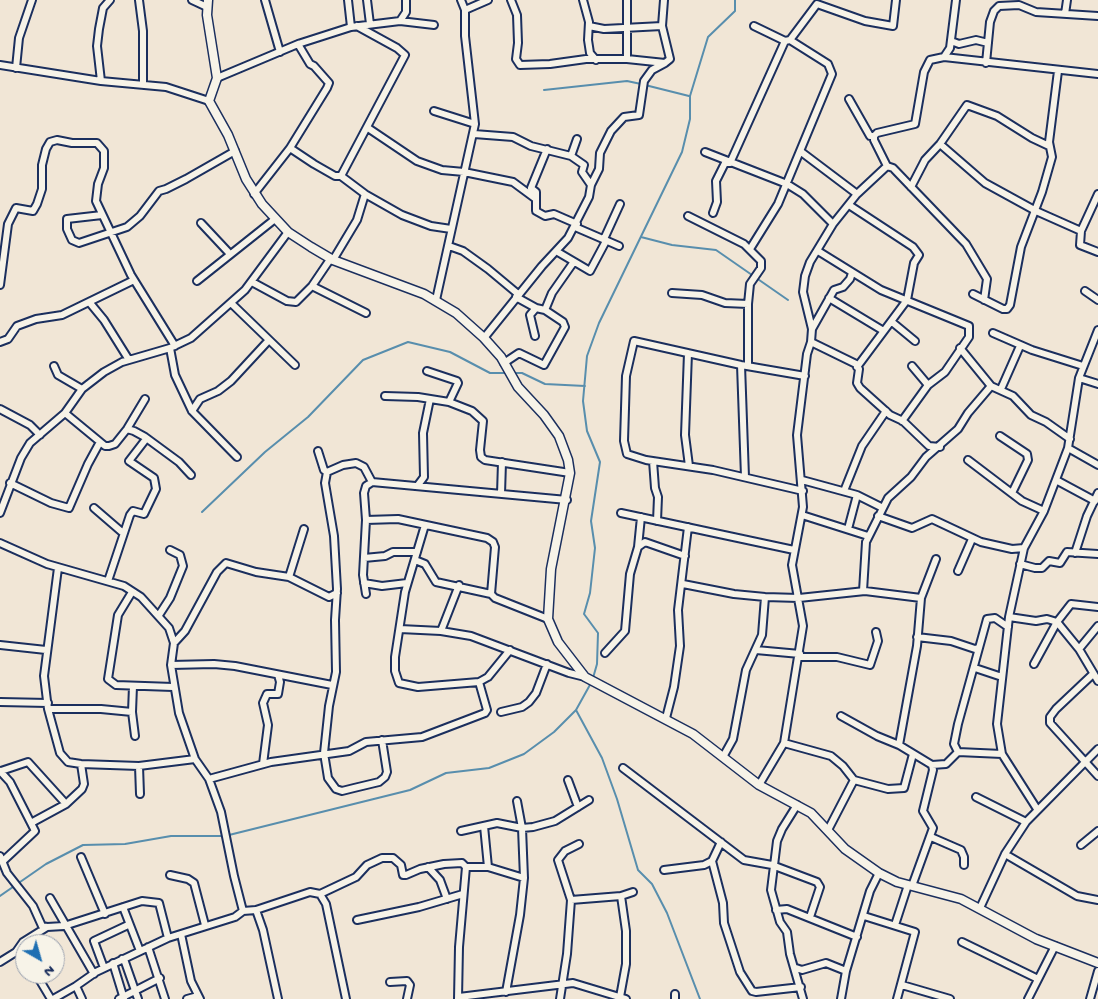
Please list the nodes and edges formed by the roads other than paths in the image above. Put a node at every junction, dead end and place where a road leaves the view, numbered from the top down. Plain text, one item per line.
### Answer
1 (32, 0) edge
2 (110, 0) edge
3 (192, 0) edge
4 (265, 0) edge
5 (348, 0) edge
6 (367, 0) edge
7 (406, 0) edge
8 (461, 0) edge
9 (488, 0) edge
10 (511, 0) edge
11 (583, 0) edge
12 (627, 0) edge
13 (664, 0) edge
14 (896, 0) edge
15 (956, 0) edge
16 (1066, 0) edge
17 (137, 1) edge
18 (208, 3) edge
19 (465, 10) junction
20 (1065, 14) junction
21 (1098, 16) edge
22 (400, 21) junction
23 (370, 24) junction
24 (434, 25) dead end
25 (354, 26) junction
26 (589, 26) junction
27 (662, 26) junction
28 (754, 26) dead end
29 (628, 28) junction
30 (788, 40) junction
31 (951, 41) junction
32 (298, 44) junction
33 (988, 44) junction
34 (280, 52) junction
35 (590, 53) junction
36 (944, 57) junction
37 (586, 59) junction
38 (627, 59) junction
39 (596, 60) junction
40 (665, 63) junction
41 (986, 63) junction
42 (0, 65) edge
43 (16, 68) junction
44 (1058, 71) junction
45 (1098, 74) edge
46 (217, 78) junction
47 (101, 82) junction
48 (143, 84) junction
49 (849, 99) dead end
50 (209, 101) junction
51 (434, 111) dead end
52 (475, 124) junction
53 (368, 128) junction
54 (474, 134) junction
55 (874, 136) junction
56 (578, 139) dead end
57 (940, 144) junction
58 (1050, 146) junction
59 (290, 148) junction
60 (546, 149) junction
61 (235, 151) junction
62 (800, 151) junction
63 (704, 152) dead end
64 (571, 156) junction
65 (730, 163) junction
66 (887, 166) junction
67 (464, 172) junction
68 (341, 176) junction
69 (787, 184) junction
70 (591, 185) junction
71 (911, 187) junction
72 (254, 194) junction
73 (365, 194) junction
74 (857, 194) junction
75 (1098, 194) edge
76 (536, 199) junction
77 (620, 204) dead end
78 (848, 205) junction
79 (1036, 211) junction
80 (713, 213) dead end
81 (102, 215) junction
82 (688, 216) dead end
83 (275, 219) junction
84 (201, 223) dead end
85 (8, 224) junction
86 (833, 224) junction
87 (576, 226) junction
88 (0, 229) edge
89 (450, 229) junction
90 (1081, 231) junction
91 (288, 232) junction
92 (112, 233) junction
93 (605, 240) junction
94 (449, 246) junction
95 (619, 246) dead end
96 (750, 249) junction
97 (556, 251) junction
98 (818, 251) junction
99 (1098, 252) edge
100 (230, 254) junction
101 (332, 259) junction
102 (573, 263) junction
103 (852, 273) junction
104 (134, 280) junction
105 (198, 281) dead end
106 (252, 282) junction
107 (0, 284) edge
108 (312, 286) junction
109 (1085, 292) dead end
110 (672, 293) dead end
111 (973, 294) dead end
112 (517, 296) junction
113 (829, 298) junction
114 (436, 300) junction
115 (907, 300) junction
116 (984, 300) junction
117 (1098, 300) edge
118 (90, 303) junction
119 (232, 304) junction
120 (748, 304) junction
121 (536, 308) junction
122 (545, 310) junction
123 (366, 313) dead end
124 (892, 322) junction
125 (812, 329) junction
126 (882, 330) junction
127 (1098, 330) edge
128 (993, 333) dead end
129 (535, 336) dead end
130 (484, 338) junction
131 (269, 340) junction
132 (915, 341) dead end
133 (0, 342) edge
134 (811, 342) junction
135 (1020, 346) junction
136 (172, 347) junction
137 (960, 348) junction
138 (688, 353) junction
139 (129, 360) junction
140 (504, 363) junction
141 (296, 365) dead end
142 (744, 365) junction
143 (54, 366) dead end
144 (912, 366) dead end
145 (1083, 366) junction
146 (857, 367) junction
147 (427, 371) dead end
148 (805, 376) junction
149 (1079, 378) junction
150 (1098, 384) edge
151 (928, 385) junction
152 (991, 386) junction
153 (82, 388) junction
154 (1001, 389) junction
155 (384, 396) dead end
156 (145, 399) dead end
157 (430, 399) junction
158 (449, 402) junction
159 (0, 409) edge
160 (192, 411) junction
161 (886, 411) junction
162 (66, 413) junction
163 (902, 421) junction
164 (127, 429) junction
165 (40, 435) junction
166 (1000, 436) dead end
167 (146, 439) junction
168 (1070, 439) junction
169 (100, 442) junction
170 (929, 446) junction
171 (940, 447) junction
172 (1068, 448) junction
173 (318, 451) dead end
174 (929, 455) junction
175 (236, 457) dead end
176 (968, 460) dead end
177 (502, 462) junction
178 (653, 462) junction
179 (1098, 465) edge
180 (689, 466) junction
181 (327, 472) junction
182 (570, 473) junction
183 (191, 475) dead end
184 (745, 477) junction
185 (802, 480) junction
186 (1056, 480) junction
187 (372, 482) junction
188 (10, 483) junction
189 (418, 485) junction
190 (0, 491) edge
191 (803, 491) junction
192 (844, 491) junction
193 (1012, 493) junction
194 (1098, 493) edge
195 (8, 494) junction
196 (501, 494) junction
197 (857, 495) junction
198 (566, 500) junction
199 (1095, 502) junction
200 (94, 508) dead end
201 (883, 508) junction
202 (1044, 511) junction
203 (0, 513) edge
204 (621, 514) dead end
205 (802, 515) junction
206 (878, 516) junction
207 (642, 517) junction
208 (366, 520) junction
209 (657, 521) junction
210 (425, 525) junction
211 (688, 527) junction
212 (848, 528) junction
213 (304, 529) dead end
214 (123, 533) junction
215 (868, 536) junction
216 (972, 538) junction
217 (0, 544) edge
218 (638, 546) junction
219 (1024, 548) junction
220 (170, 550) dead end
221 (794, 550) junction
222 (417, 552) junction
223 (1075, 553) junction
224 (1098, 554) edge
225 (685, 556) junction
226 (364, 558) junction
227 (936, 559) dead end
228 (415, 560) junction
229 (1020, 564) junction
230 (58, 568) junction
231 (958, 571) dead end
232 (289, 577) junction
233 (108, 581) junction
234 (364, 583) junction
235 (407, 583) junction
236 (683, 584) junction
237 (459, 585) junction
238 (863, 591) junction
239 (132, 592) junction
240 (337, 593) junction
241 (366, 594) dead end
242 (491, 594) junction
243 (765, 597) junction
244 (799, 598) junction
245 (921, 598) junction
246 (1098, 607) edge
247 (159, 616) junction
248 (1009, 617) junction
249 (548, 619) junction
250 (1057, 622) junction
251 (1098, 626) edge
252 (1008, 627) junction
253 (400, 629) junction
254 (441, 631) junction
255 (876, 632) dead end
256 (917, 637) junction
257 (174, 643) junction
258 (0, 645) edge
259 (978, 648) junction
260 (1079, 649) junction
261 (46, 650) junction
262 (510, 650) junction
263 (756, 650) junction
264 (605, 653) dead end
265 (799, 655) junction
266 (547, 664) junction
267 (1034, 664) dead end
268 (171, 666) junction
269 (974, 668) junction
270 (1093, 674) junction
271 (278, 675) junction
272 (585, 677) junction
273 (1002, 677) junction
274 (1098, 681) edge
275 (479, 682) junction
276 (332, 685) junction
277 (134, 686) junction
278 (173, 687) junction
279 (0, 702) edge
280 (48, 706) junction
281 (132, 712) junction
282 (501, 712) dead end
283 (841, 716) dead end
284 (666, 718) junction
285 (135, 736) dead end
286 (382, 740) junction
287 (784, 743) junction
288 (899, 745) junction
289 (1098, 749) edge
290 (958, 752) junction
291 (324, 753) junction
292 (913, 754) junction
293 (1002, 754) junction
294 (723, 756) junction
295 (195, 759) junction
296 (1085, 762) junction
297 (81, 764) junction
298 (264, 764) junction
299 (932, 765) junction
300 (140, 766) junction
301 (623, 768) dead end
302 (0, 771) edge
303 (1098, 776) edge
304 (210, 779) junction
305 (568, 780) dead end
306 (854, 780) junction
307 (759, 785) junction
308 (140, 794) dead end
309 (976, 797) dead end
310 (589, 800) dead end
311 (517, 801) dead end
312 (66, 804) junction
313 (797, 805) junction
314 (578, 807) junction
315 (1036, 809) junction
316 (1026, 822) junction
317 (31, 823) junction
318 (484, 826) junction
319 (522, 828) junction
320 (828, 830) junction
321 (461, 831) dead end
322 (1098, 831) edge
323 (931, 837) junction
324 (721, 842) junction
325 (579, 844) dead end
326 (1081, 845) dead end
327 (1006, 854) junction
328 (81, 857) dead end
329 (2, 858) edge
330 (712, 861) junction
331 (772, 865) junction
332 (964, 865) dead end
333 (488, 866) junction
334 (428, 867) junction
335 (466, 867) junction
336 (664, 870) dead end
337 (879, 873) junction
338 (170, 875) dead end
339 (524, 878) junction
340 (910, 886) junction
341 (633, 892) dead end
342 (320, 894) junction
343 (463, 894) junction
344 (621, 896) junction
345 (50, 898) dead end
346 (447, 899) junction
347 (571, 900) junction
348 (1098, 900) edge
349 (123, 907) junction
350 (980, 908) junction
351 (256, 910) junction
352 (776, 910) junction
353 (243, 911) junction
354 (105, 914) junction
355 (864, 916) junction
356 (810, 917) junction
357 (357, 920) dead end
358 (128, 925) junction
359 (205, 925) junction
360 (895, 925) junction
361 (64, 926) junction
362 (44, 928) junction
363 (37, 934) edge
364 (180, 934) junction
365 (858, 937) junction
366 (168, 938) junction
367 (962, 942) dead end
368 (1055, 946) junction
369 (148, 947) junction
370 (140, 951) junction
371 (15, 953) edge
372 (122, 959) junction
373 (0, 962) edge
374 (113, 963) junction
375 (1098, 963) edge
376 (104, 968) junction
377 (796, 968) junction
378 (846, 971) junction
379 (1098, 971) edge
380 (94, 974) junction
381 (160, 978) junction
382 (1038, 979) junction
383 (390, 982) dead end
384 (563, 983) junction
385 (42, 984) edge
386 (902, 985) junction
387 (76, 986) junction
388 (802, 987) junction
389 (135, 991) junction
390 (506, 992) junction
391 (200, 997) edge
392 (122, 998) edge
393 (458, 998) edge
394 (623, 998) edge
395 (52, 999) edge
396 (82, 999) edge
397 (138, 999) edge
398 (165, 999) edge
399 (187, 999) edge
400 (278, 999) edge
401 (346, 999) edge
402 (407, 999) edge
403 (560, 999) edge
404 (803, 999) edge
405 (841, 999) edge
406 (897, 999) edge
407 (950, 999) edge
408 (1028, 999) edge
409 (1090, 999) edge

1 - 43 street
2 - 47 street
3 - 18 street
4 - 34 street
5 - 25 street
6 - 23 street
7 - 22 street
8 - 19 street
9 - 19 street
10 - 37 street
11 - 26 street
12 - 29 street
13 - 27 street
14 - 30 street
15 - 31 street
16 - 20 street
17 - 48 street
18 - 46 street
19 - 52 street
20 - 21 street
20 - 33 street
22 - 23 street
22 - 24 street
23 - 25 street
25 - 32 street
25 - 53 street
26 - 29 street
26 - 35 street
27 - 29 street
27 - 40 street
28 - 30 street
29 - 38 street
30 - 62 street
30 - 65 street
31 - 33 street
31 - 36 street
32 - 34 street
32 - 59 street
33 - 41 street
34 - 46 street
35 - 37 street
35 - 39 street
36 - 41 street
36 - 55 street
37 - 39 street
38 - 39 street
38 - 40 street
40 - 70 street
41 - 44 street
42 - 43 street
43 - 47 street
44 - 45 street
44 - 58 street
46 - 50 street
47 - 48 street
48 - 50 street
49 - 55 street
50 - 61 street
51 - 52 street
52 - 54 street
53 - 67 street
53 - 68 street
54 - 60 street
54 - 67 street
55 - 66 street
56 - 64 street
57 - 58 street
57 - 71 street
57 - 79 street
58 - 79 street
59 - 68 street
59 - 72 street
60 - 64 street
60 - 76 street
61 - 72 street
61 - 92 street
62 - 69 street
62 - 74 street
63 - 65 street
64 - 70 street
65 - 69 street
65 - 80 street
66 - 71 street
66 - 74 street
67 - 76 street
67 - 89 street
68 - 73 street
69 - 86 street
69 - 96 street
70 - 87 street
71 - 116 street
72 - 83 street
73 - 89 street
73 - 101 street
74 - 78 street
75 - 90 street
76 - 87 street
77 - 93 street
78 - 86 street
78 - 115 street
79 - 90 street
79 - 116 street
81 - 85 street
81 - 92 street
81 - 92 street
82 - 96 street
83 - 91 street
83 - 100 street
84 - 100 street
85 - 88 street
85 - 107 street
86 - 98 street
87 - 93 street
87 - 97 street
89 - 94 street
90 - 99 street
91 - 101 street
91 - 106 street
92 - 104 street
93 - 95 street
93 - 102 street
94 - 112 street
94 - 114 street
96 - 120 street
97 - 102 street
97 - 112 street
98 - 103 street
98 - 125 street
100 - 105 street
101 - 108 street
101 - 114 street
102 - 122 street
103 - 113 street
103 - 115 street
104 - 118 street
104 - 136 street
106 - 108 street
106 - 119 street
108 - 123 street
109 - 117 street
110 - 120 street
111 - 116 street
112 - 121 street
112 - 130 street
113 - 125 street
113 - 126 street
114 - 130 street
115 - 124 street
115 - 137 street
118 - 133 street
118 - 139 street
119 - 131 street
119 - 136 street
120 - 142 street
121 - 122 street
121 - 129 street
122 - 140 street
124 - 126 street
124 - 132 street
125 - 134 street
126 - 146 street
127 - 145 street
128 - 135 street
130 - 140 street
131 - 141 street
131 - 160 street
134 - 146 street
134 - 148 street
135 - 145 street
135 - 154 street
136 - 139 street
136 - 160 street
137 - 151 street
137 - 152 street
138 - 142 street
138 - 178 street
138 - 180 street
139 - 153 street
140 - 182 street
142 - 148 street
142 - 184 street
143 - 153 street
144 - 151 street
145 - 149 street
146 - 161 street
147 - 158 street
148 - 185 street
149 - 150 street
149 - 168 street
151 - 163 street
152 - 154 street
152 - 171 street
153 - 162 street
154 - 168 street
155 - 157 street
156 - 164 street
157 - 158 street
157 - 189 street
158 - 177 street
159 - 165 street
160 - 175 street
161 - 163 street
161 - 192 street
162 - 165 street
162 - 169 street
163 - 170 street
164 - 167 street
164 - 169 street
165 - 188 street
166 - 193 street
167 - 183 street
167 - 214 street
168 - 172 street
169 - 188 street
170 - 171 street
170 - 174 street
171 - 174 street
172 - 179 street
172 - 186 street
173 - 181 street
174 - 201 street
176 - 193 street
177 - 182 street
177 - 196 street
178 - 180 street
178 - 209 street
180 - 184 street
181 - 187 street
181 - 240 street
182 - 198 street
184 - 191 street
185 - 191 street
185 - 192 street
186 - 199 street
186 - 202 street
187 - 189 street
187 - 208 street
188 - 195 street
189 - 196 street
190 - 195 street
191 - 205 street
192 - 197 street
193 - 202 street
194 - 199 street
195 - 203 street
196 - 198 street
197 - 201 street
197 - 212 street
198 - 249 street
199 - 223 street
200 - 214 street
201 - 206 street
202 - 219 street
204 - 207 street
205 - 212 street
205 - 221 street
206 - 215 street
206 - 216 street
207 - 209 street
207 - 218 street
208 - 210 street
208 - 226 street
209 - 211 street
210 - 222 street
210 - 242 street
211 - 221 street
211 - 225 street
212 - 215 street
213 - 232 street
214 - 233 street
215 - 238 street
216 - 219 street
216 - 231 street
217 - 230 street
218 - 225 street
218 - 264 street
219 - 229 street
220 - 247 street
221 - 244 street
222 - 226 street
222 - 228 street
223 - 224 street
223 - 229 street
225 - 236 street
226 - 234 street
227 - 245 street
228 - 235 street
228 - 237 street
229 - 248 street
230 - 233 street
230 - 261 street
232 - 240 street
232 - 257 street
233 - 239 street
234 - 235 street
234 - 241 street
235 - 253 street
236 - 243 street
236 - 284 street
237 - 242 street
237 - 254 street
238 - 244 street
238 - 245 street
239 - 247 street
239 - 277 street
240 - 276 street
242 - 249 street
243 - 244 street
243 - 263 street
244 - 265 street
245 - 256 street
246 - 250 street
247 - 257 street
248 - 250 street
248 - 252 street
249 - 272 street
250 - 260 street
250 - 267 street
251 - 260 street
252 - 259 street
252 - 273 street
253 - 254 street
253 - 275 street
254 - 262 street
255 - 265 street
256 - 259 street
256 - 288 street
257 - 268 street
258 - 261 street
259 - 269 street
260 - 270 street
261 - 280 street
262 - 266 street
262 - 275 street
263 - 265 street
263 - 294 street
265 - 287 street
266 - 272 street
266 - 282 street
268 - 271 street
268 - 278 street
269 - 273 street
269 - 290 street
270 - 274 street
270 - 296 street
271 - 276 street
271 - 298 street
272 - 284 street
273 - 293 street
275 - 286 street
276 - 291 street
277 - 278 street
277 - 281 street
278 - 295 street
279 - 280 street
280 - 281 street
280 - 297 street
281 - 285 street
283 - 288 street
284 - 294 street
286 - 291 street
286 - 291 street
287 - 306 street
287 - 307 street
288 - 292 street
289 - 296 street
290 - 293 street
290 - 299 street
291 - 298 street
292 - 299 street
292 - 306 street
293 - 315 street
294 - 307 street
295 - 300 street
295 - 304 street
296 - 303 street
296 - 315 street
297 - 300 street
297 - 312 street
298 - 304 street
299 - 323 street
300 - 308 street
301 - 324 street
302 - 312 street
302 - 317 street
304 - 353 street
305 - 314 street
306 - 320 street
307 - 313 street
309 - 316 street
310 - 314 street
311 - 319 street
312 - 317 street
313 - 320 street
313 - 331 street
314 - 319 street
315 - 316 street
316 - 327 street
317 - 329 street
318 - 319 street
318 - 321 street
318 - 333 street
319 - 339 street
320 - 337 street
322 - 326 street
323 - 332 street
323 - 340 street
324 - 330 street
324 - 331 street
325 - 347 street
327 - 348 street
327 - 350 street
328 - 354 street
329 - 362 street
330 - 336 street
330 - 388 street
331 - 352 street
331 - 356 street
333 - 335 street
333 - 339 street
334 - 335 street
334 - 342 street
334 - 346 street
335 - 343 street
337 - 340 street
337 - 355 street
338 - 359 street
339 - 390 street
340 - 350 street
340 - 360 street
341 - 344 street
342 - 351 street
342 - 401 street
343 - 346 street
343 - 393 street
344 - 347 street
344 - 394 street
345 - 361 street
346 - 357 street
347 - 384 street
349 - 354 street
349 - 358 street
349 - 366 street
350 - 368 street
351 - 353 street
351 - 400 street
352 - 356 street
352 - 377 street
353 - 359 street
354 - 361 street
355 - 360 street
355 - 365 street
356 - 365 street
358 - 370 street
358 - 376 street
359 - 364 street
360 - 386 street
361 - 362 street
361 - 380 street
362 - 363 street
364 - 366 street
364 - 391 street
365 - 378 street
366 - 369 street
367 - 382 street
368 - 375 street
368 - 382 street
369 - 370 street
369 - 381 street
370 - 372 street
371 - 373 street
372 - 374 street
372 - 389 street
374 - 376 street
374 - 392 street
376 - 380 street
377 - 378 street
377 - 388 street
378 - 405 street
379 - 409 street
380 - 387 street
381 - 389 street
381 - 398 street
382 - 408 street
383 - 402 street
384 - 390 street
384 - 394 street
384 - 403 street
385 - 395 street
386 - 406 street
386 - 407 street
387 - 395 street
387 - 396 street
388 - 404 street
389 - 392 street
389 - 397 street
390 - 393 street
391 - 399 street

